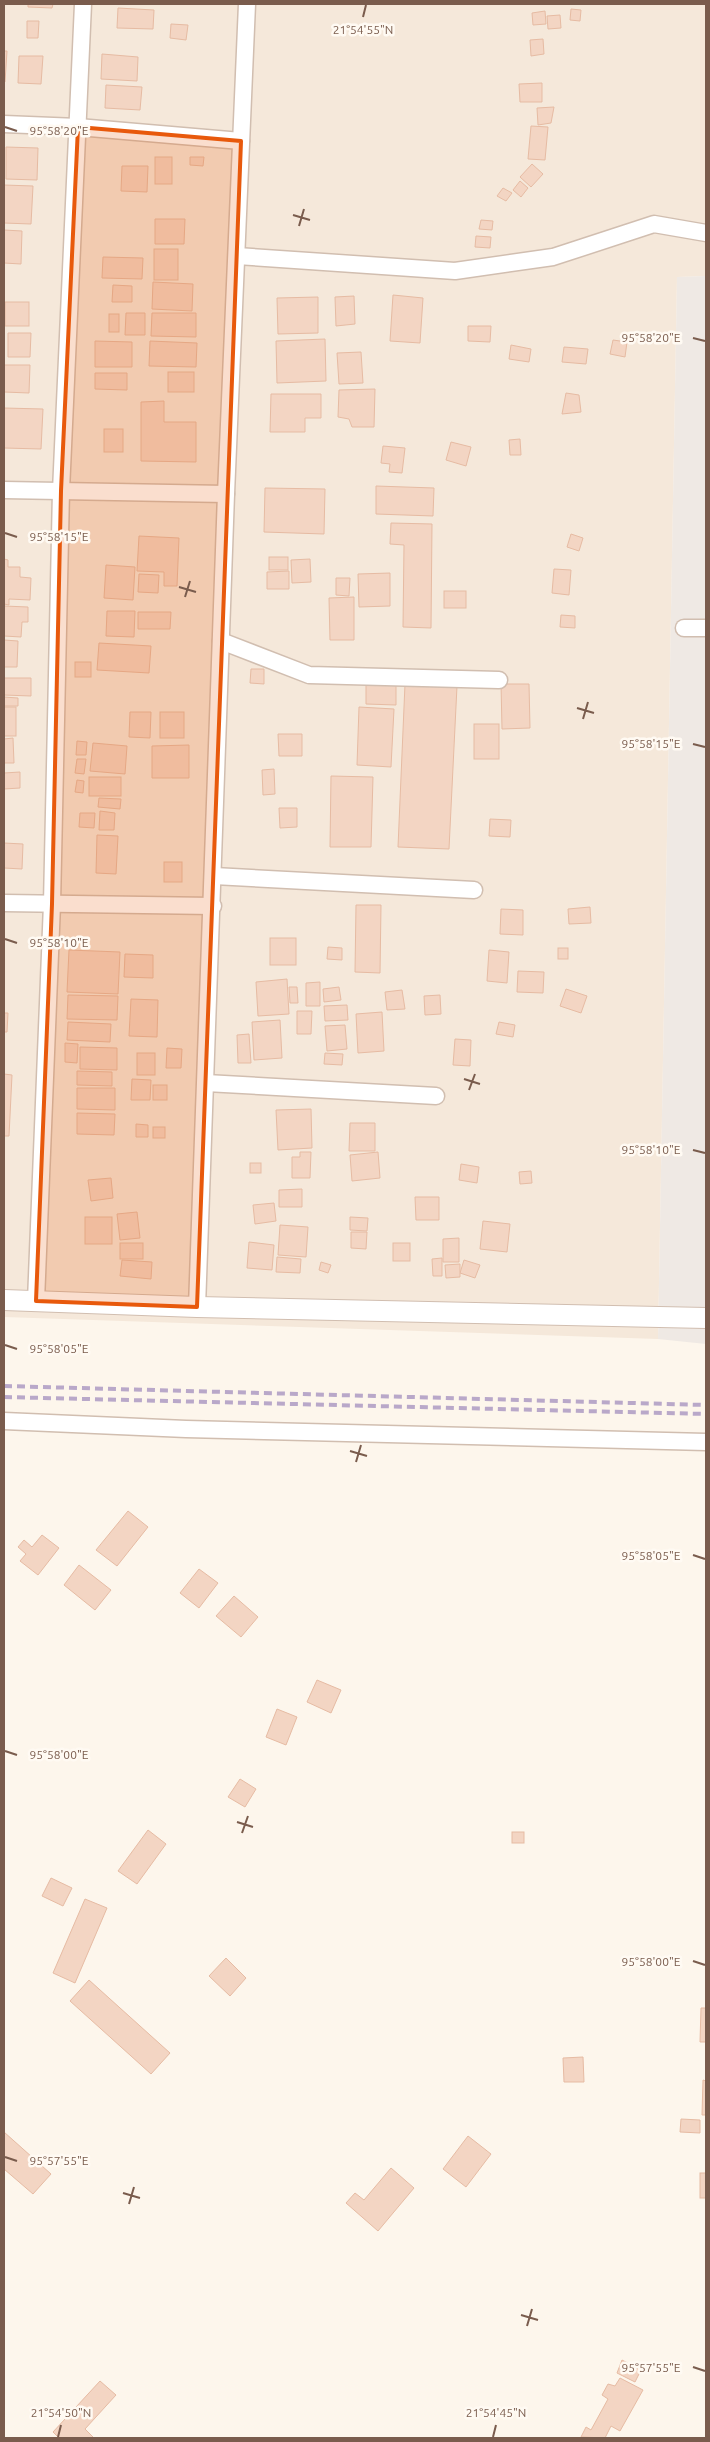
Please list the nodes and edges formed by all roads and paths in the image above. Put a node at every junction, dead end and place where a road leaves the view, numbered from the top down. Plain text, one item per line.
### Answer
1 (83, 4) edge
2 (247, 4) edge
3 (4, 124) edge
4 (78, 127) junction
5 (241, 141) junction
6 (706, 233) edge
7 (237, 256) junction
8 (4, 490) edge
9 (61, 491) junction
10 (226, 494) junction
11 (684, 628) dead end
12 (706, 628) edge
13 (221, 641) junction
14 (499, 680) dead end
15 (214, 876) junction
16 (474, 890) dead end
17 (4, 903) edge
18 (52, 904) junction
19 (213, 906) junction
20 (206, 1083) junction
21 (436, 1096) dead end
22 (4, 1300) edge
23 (36, 1301) junction
24 (197, 1307) junction
25 (706, 1318) edge
26 (4, 1421) edge
27 (706, 1442) edge

1 - 4 street
2 - 5 street
3 - 4 street
4 - 5 street
4 - 9 street
5 - 7 street
6 - 7 street
7 - 10 street
8 - 9 street
9 - 10 street
9 - 18 street
10 - 13 street
11 - 12 street
13 - 14 street
13 - 15 street
15 - 16 street
15 - 19 street
17 - 18 street
18 - 19 street
18 - 23 street
19 - 20 street
20 - 21 street
20 - 24 street
22 - 23 street
23 - 24 street
24 - 25 street
26 - 27 street

